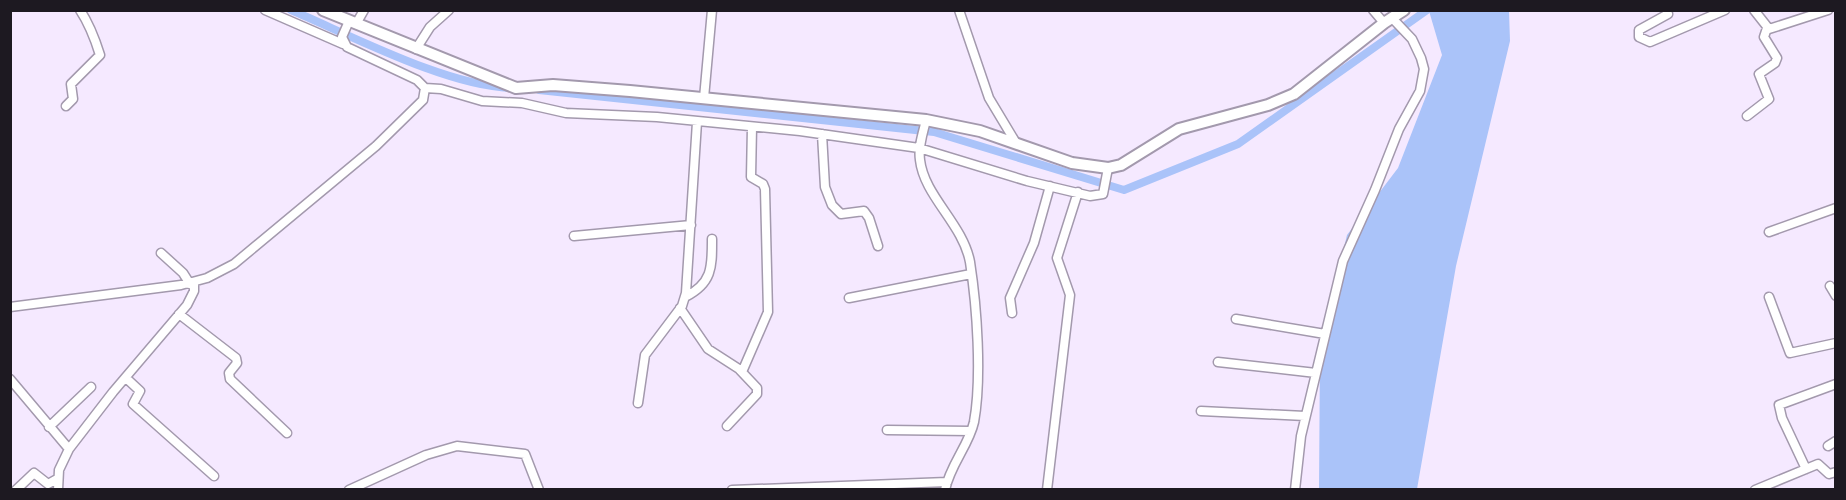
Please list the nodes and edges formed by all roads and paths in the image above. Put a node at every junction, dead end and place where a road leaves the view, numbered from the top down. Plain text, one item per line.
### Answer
1 (80, 10) edge
2 (265, 10) edge
3 (323, 10) edge
4 (364, 10) edge
5 (449, 10) edge
6 (712, 10) edge
7 (958, 10) edge
8 (1373, 10) edge
9 (1725, 10) edge
10 (1754, 10) edge
11 (1828, 10) edge
12 (1668, 14) dead end
13 (1394, 17) edge
14 (1767, 28) junction
15 (347, 31) junction
16 (416, 49) junction
17 (425, 88) junction
18 (704, 98) junction
19 (66, 106) dead end
20 (1747, 116) dead end
21 (697, 122) junction
22 (925, 124) junction
23 (752, 127) junction
24 (822, 134) junction
25 (1017, 142) junction
26 (919, 148) junction
27 (1108, 168) junction
28 (1050, 186) junction
29 (1078, 192) junction
30 (1836, 208) edge
31 (691, 225) junction
32 (1769, 232) dead end
33 (574, 236) dead end
34 (712, 239) dead end
35 (878, 246) dead end
36 (161, 252) dead end
37 (971, 274) junction
38 (193, 286) junction
39 (1830, 286) dead end
40 (1836, 296) edge
41 (686, 297) junction
42 (1770, 297) dead end
43 (849, 298) dead end
44 (10, 307) edge
45 (680, 308) junction
46 (1012, 313) dead end
47 (179, 314) junction
48 (1236, 319) dead end
49 (1325, 334) junction
50 (1836, 343) edge
51 (1218, 362) dead end
52 (742, 372) junction
53 (1316, 372) junction
54 (126, 378) junction
55 (10, 379) edge
56 (1836, 384) edge
57 (91, 387) dead end
58 (638, 403) dead end
59 (1201, 411) dead end
60 (1305, 416) junction
61 (727, 426) dead end
62 (49, 427) junction
63 (887, 430) dead end
64 (971, 431) junction
65 (287, 433) dead end
66 (69, 449) junction
67 (1806, 469) junction
68 (1836, 472) edge
69 (214, 476) dead end
70 (57, 479) junction
71 (946, 486) edge
72 (837, 488) edge
73 (16, 489) edge
74 (58, 489) edge
75 (349, 489) edge
76 (539, 489) edge
77 (732, 489) edge
78 (1047, 489) edge
79 (1295, 489) edge
80 (1755, 489) edge

1 - 19 street
2 - 15 street
3 - 15 street
4 - 15 street
5 - 16 street
6 - 18 street
7 - 25 street
8 - 13 street
9 - 12 street
10 - 14 street
11 - 14 street
13 - 27 street
13 - 49 street
14 - 20 street
15 - 16 street
15 - 17 street
16 - 18 street
17 - 21 street
17 - 38 street
18 - 22 street
21 - 23 street
21 - 31 street
22 - 25 street
22 - 26 street
23 - 24 street
23 - 52 street
24 - 26 street
24 - 35 street
25 - 27 street
26 - 28 street
26 - 37 street
27 - 29 street
28 - 29 street
28 - 46 street
29 - 78 street
30 - 32 street
31 - 33 street
31 - 41 street
34 - 41 street
36 - 38 street
37 - 43 street
37 - 64 street
38 - 44 street
38 - 47 street
39 - 40 street
41 - 45 street
42 - 50 street
45 - 52 street
45 - 58 street
47 - 54 street
47 - 65 street
48 - 49 street
49 - 53 street
51 - 53 street
52 - 61 street
53 - 60 street
54 - 66 street
54 - 69 street
55 - 62 street
56 - 67 street
57 - 62 street
59 - 60 street
60 - 79 street
62 - 66 street
63 - 64 street
64 - 71 street
66 - 70 street
67 - 68 street
67 - 80 street
70 - 73 street
70 - 74 street
71 - 72 street
72 - 77 street
75 - 76 street

